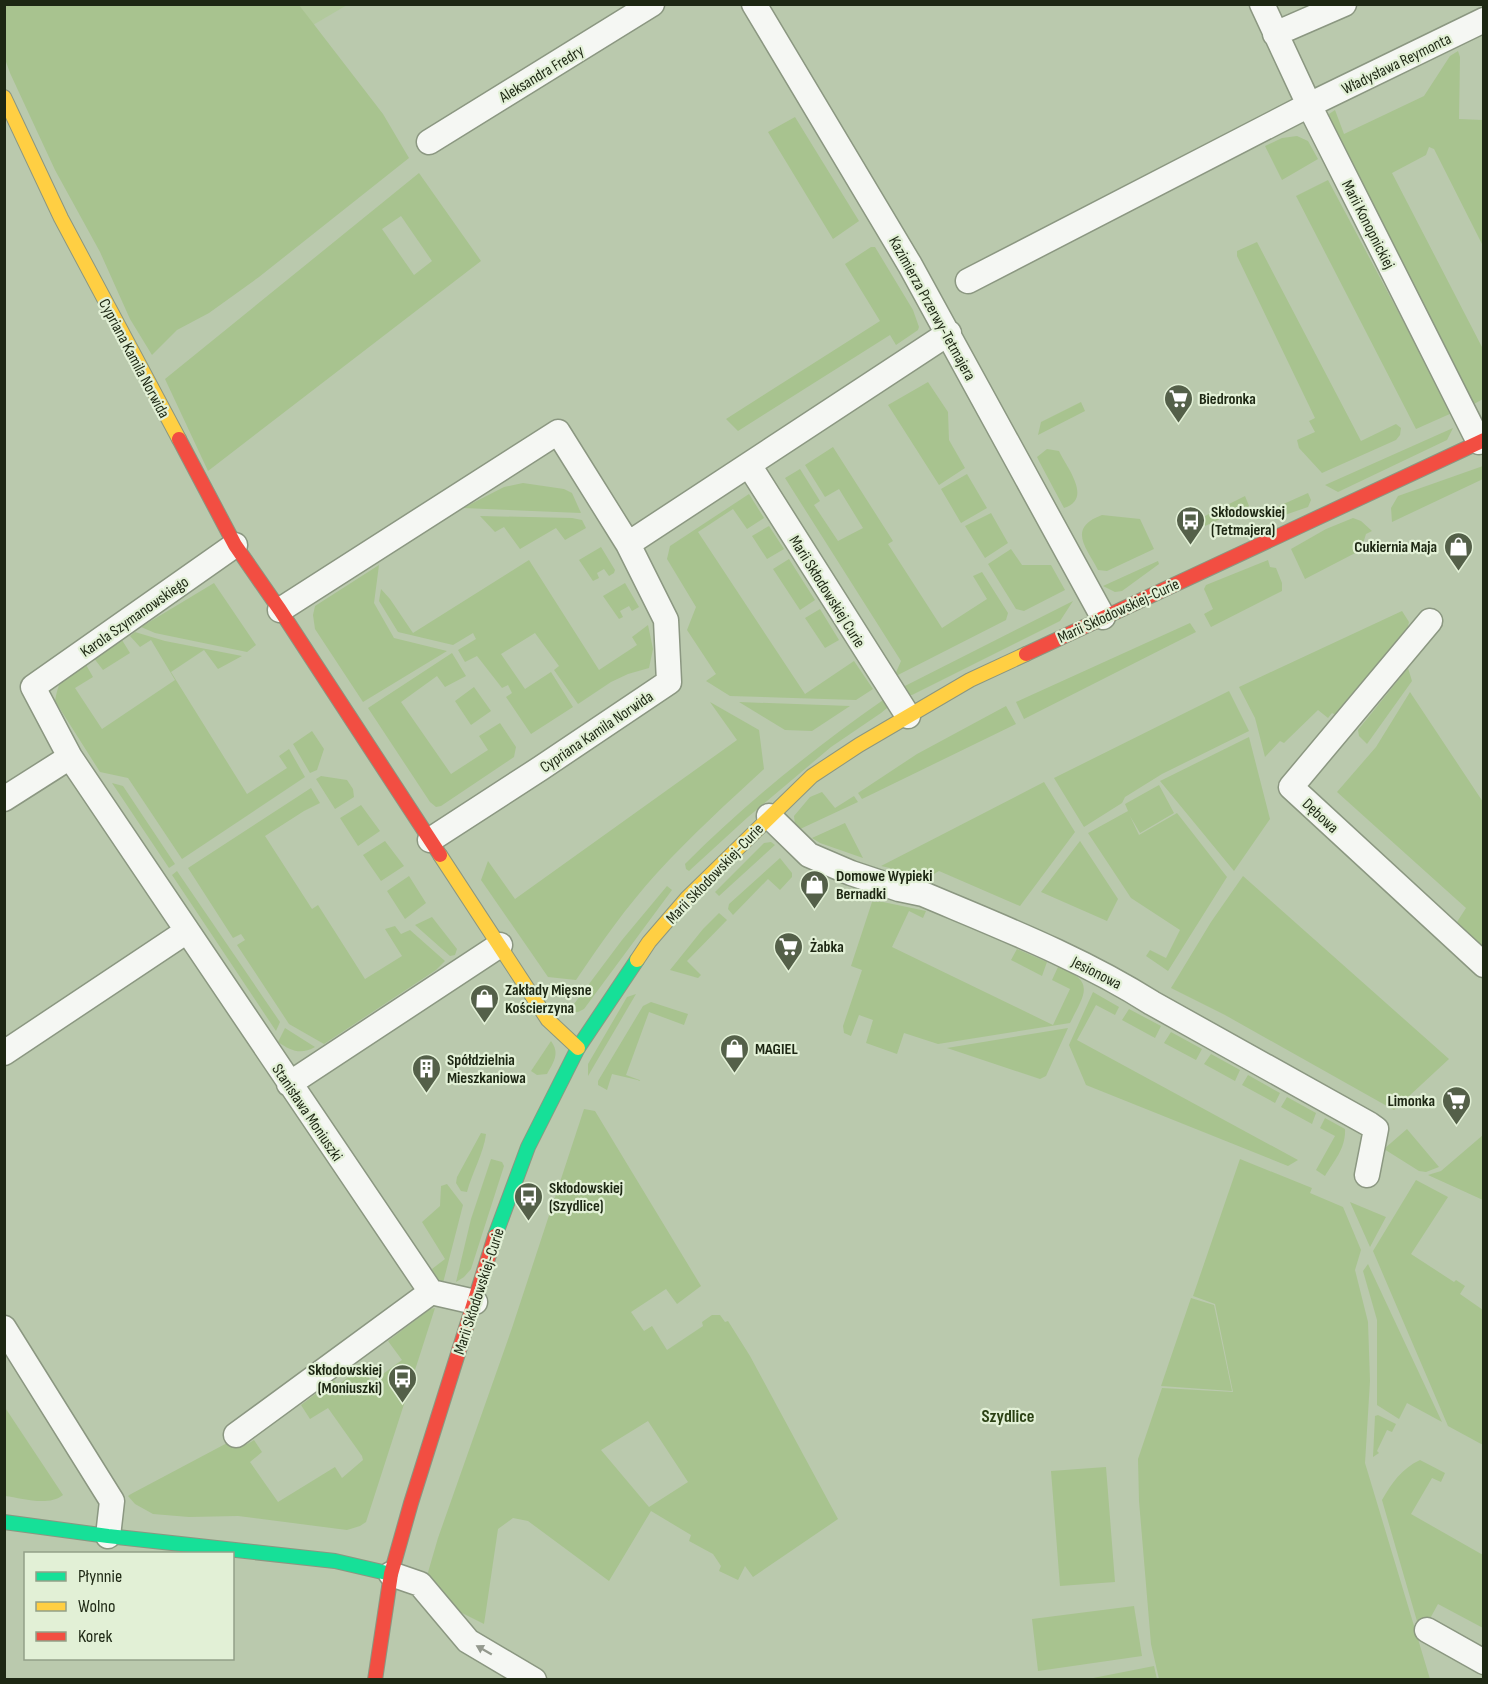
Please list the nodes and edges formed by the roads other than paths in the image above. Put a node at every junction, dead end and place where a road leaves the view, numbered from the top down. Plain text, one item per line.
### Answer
1 (652, 4) edge
2 (754, 4) edge
3 (1262, 4) edge
4 (1344, 4) edge
5 (1484, 20) edge
6 (1275, 34) junction
7 (4, 98) edge
8 (1309, 105) junction
9 (429, 142) dead end
10 (968, 281) dead end
11 (949, 333) junction
12 (1481, 441) edge
13 (748, 465) junction
14 (235, 544) junction
15 (628, 544) junction
16 (280, 610) junction
17 (1103, 617) junction
18 (1430, 621) dead end
19 (908, 716) junction
20 (70, 757) junction
21 (4, 799) edge
22 (769, 816) junction
23 (430, 840) junction
24 (187, 931) junction
25 (500, 945) junction
26 (1484, 965) edge
27 (578, 1048) junction
28 (4, 1053) edge
29 (289, 1084) junction
30 (1367, 1175) dead end
31 (430, 1292) junction
32 (474, 1302) junction
33 (4, 1328) edge
34 (236, 1435) dead end
35 (4, 1522) edge
36 (108, 1536) junction
37 (391, 1574) junction
38 (1427, 1630) dead end
39 (1484, 1662) edge
40 (375, 1680) edge
41 (534, 1680) edge

1 - 9 street, Aleksandra Fredry
2 - 11 street, Kazimierza Przerwy-Tetmajera
3 - 6 street, Marii Konopnickiej
4 - 6 street
5 - 8 street, Władysława Reymonta
6 - 8 street, Marii Konopnickiej
7 - 14 street, Cypriana Kamila Norwida
8 - 10 street, Władysława Reymonta
8 - 12 street, Marii Konopnickiej
11 - 13 street
11 - 17 street, Kazimierza Przerwy-Tetmajera
12 - 17 street, Marii Skłodowskiej-Curie
13 - 15 street
13 - 19 street, Marii Skłodowskiej Curie
14 - 16 street, Cypriana Kamila Norwida
14 - 20 street, Karola Szymanowskiego
15 - 16 street, Cypriana Kamila Norwida
15 - 23 street, Cypriana Kamila Norwida
16 - 23 street, Cypriana Kamila Norwida
17 - 19 street, Marii Skłodowskiej-Curie
18 - 26 street, Dębowa
19 - 22 street, Marii Skłodowskiej-Curie
20 - 21 street
20 - 24 street, Stanisława Moniuszki
22 - 27 street, Marii Skłodowskiej-Curie
22 - 30 street, Jesionowa
23 - 25 street, Cypriana Kamila Norwida
24 - 28 street
24 - 29 street, Stanisława Moniuszki
25 - 27 street, Cypriana Kamila Norwida
25 - 29 street
27 - 32 street, Marii Skłodowskiej-Curie
29 - 31 street, Stanisława Moniuszki
31 - 32 street
31 - 34 street
32 - 37 street, Marii Skłodowskiej-Curie
33 - 36 street
35 - 36 street
36 - 37 street
37 - 40 street, Marii Skłodowskiej-Curie
41 -> 37 street
38 - 39 street

